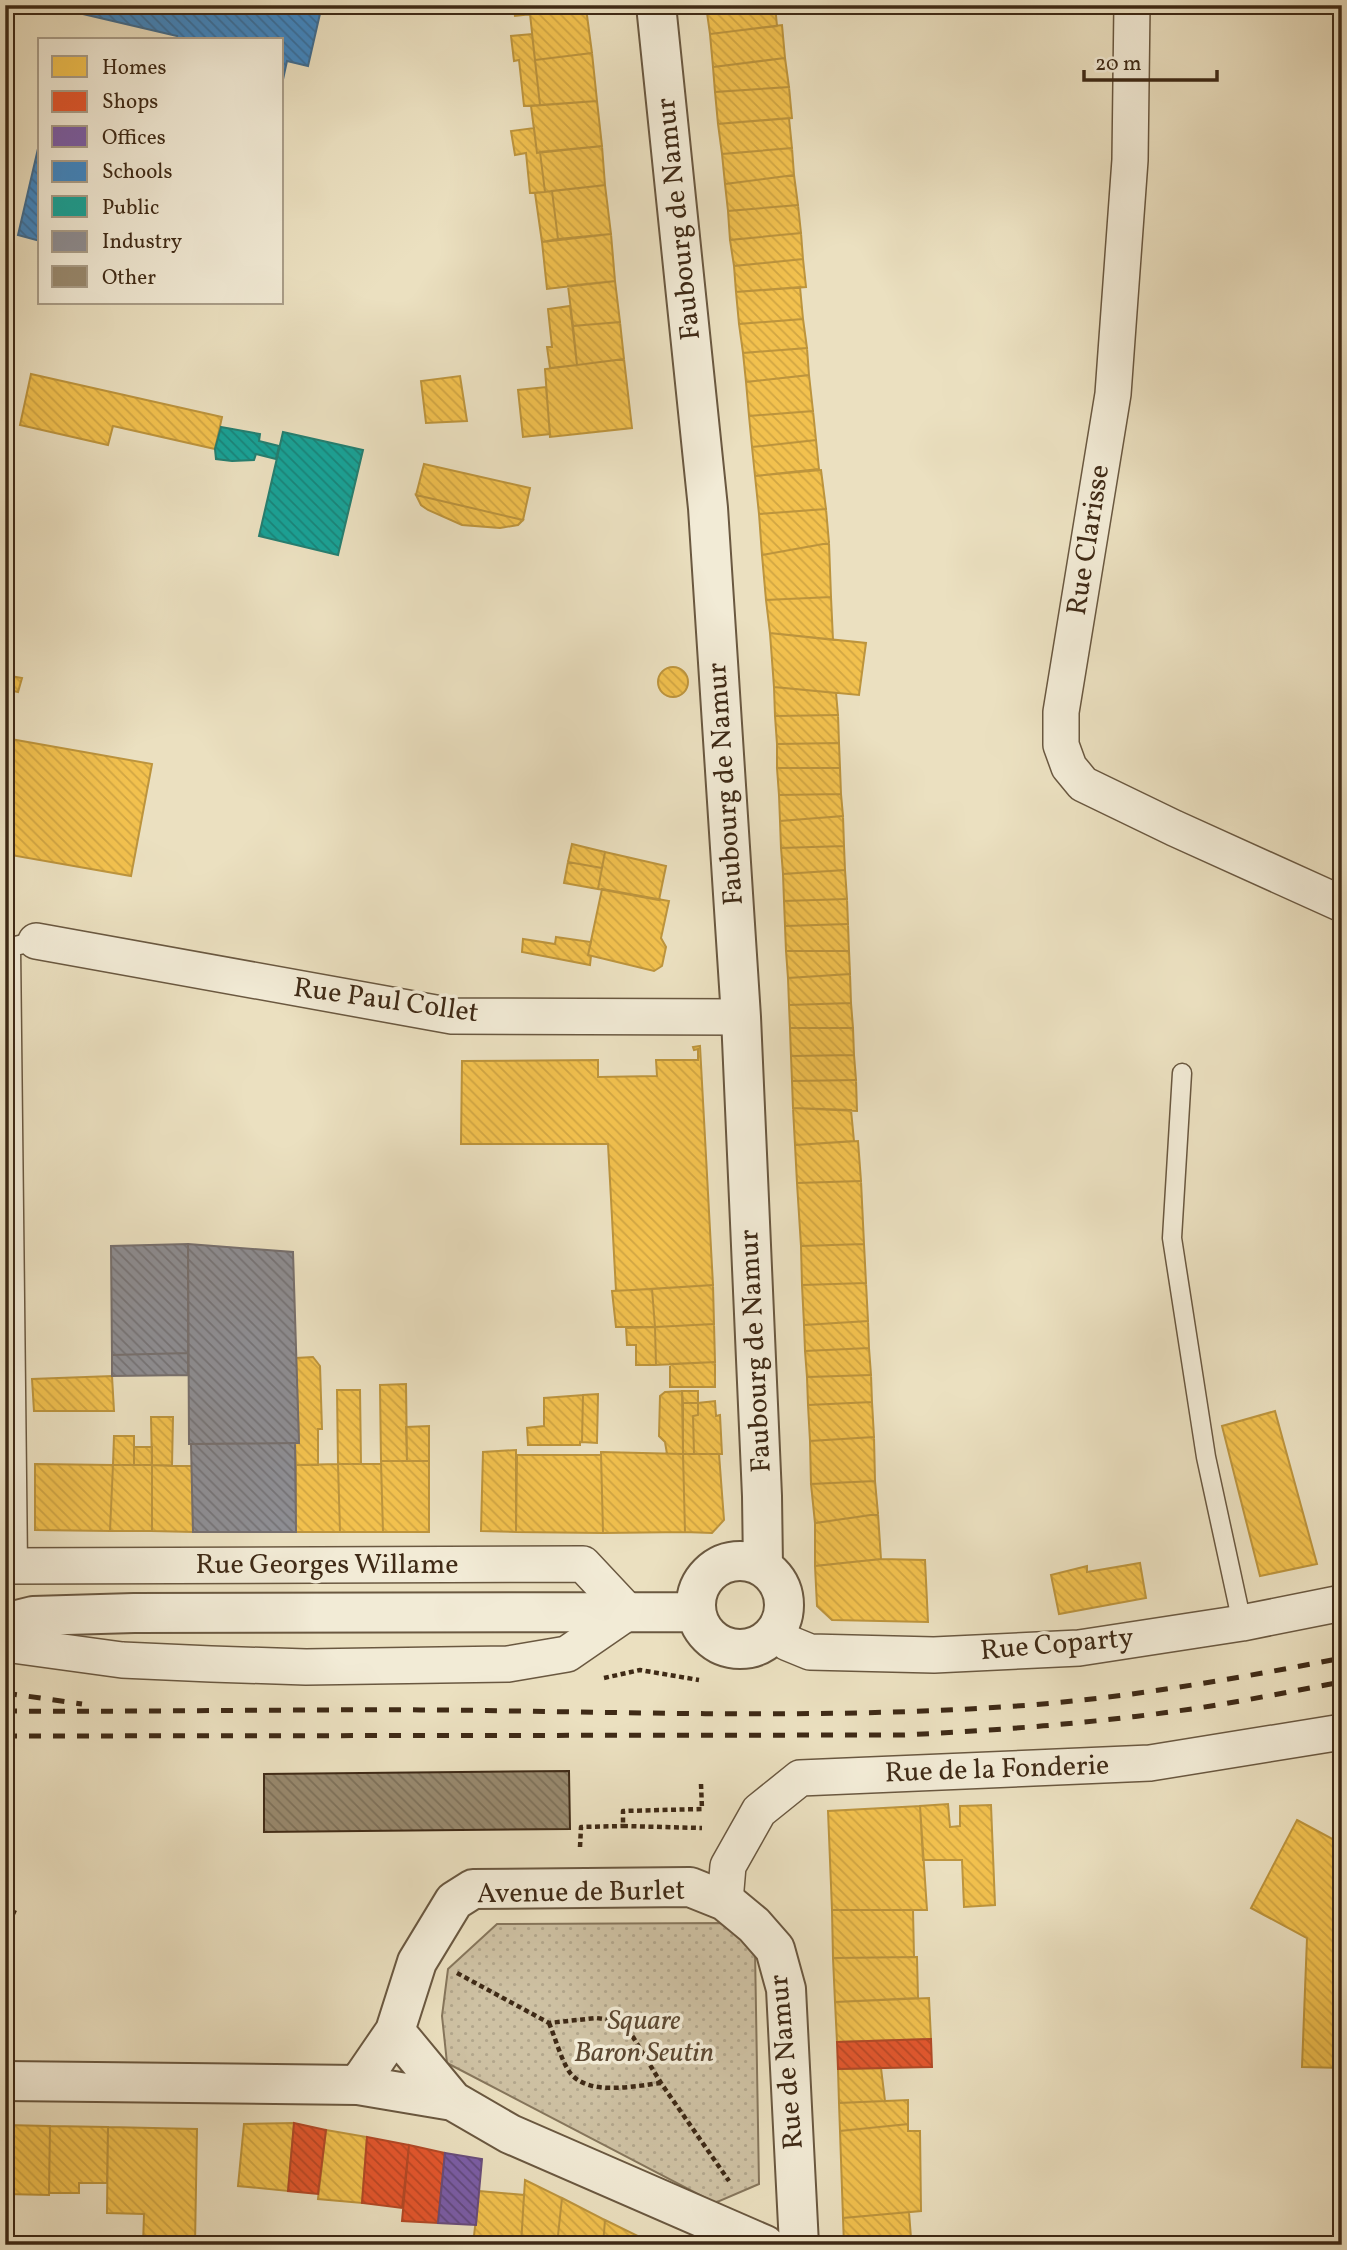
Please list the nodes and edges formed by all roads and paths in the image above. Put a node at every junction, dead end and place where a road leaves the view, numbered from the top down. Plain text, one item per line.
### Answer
1 (656, 5) edge
2 (1132, 5) edge
3 (1342, 904) edge
4 (36, 941) joint
5 (741, 1017) junction
6 (1182, 1073) dead end
7 (12, 1566) edge
8 (764, 1566) junction
9 (1342, 1603) edge
10 (628, 1612) junction
11 (695, 1612) junction
12 (5, 1623) edge
13 (1242, 1623) junction
14 (776, 1632) junction
15 (5, 1644) edge
16 (606, 1679) dead end
17 (699, 1680) dead end
18 (1342, 1732) edge
19 (701, 1784) dead end
20 (623, 1826) junction
21 (581, 1827) dead end
22 (740, 1846) junction
23 (725, 1901) junction
24 (5, 1908) edge
25 (16, 1913) dead end
26 (452, 1970) dead end
27 (549, 2023) junction
28 (396, 2031) junction
29 (5, 2081) edge
30 (661, 2083) junction
31 (358, 2085) junction
32 (453, 2101) junction
33 (736, 2191) dead end
34 (765, 2245) edge
35 (799, 2245) edge

1 - 5 street, Faubourg de Namur
2 - 3 street, Rue Clarisse
4 - 5 street, Rue Paul Collet
4 - 7 lane
5 - 8 street, Faubourg de Namur
6 - 13 lane
7 - 10 street, Rue Georges Willame
8 - 11 street
8 - 14 street
9 - 13 street, Rue Coparty
10 - 11 street, Rue Georges Willame
10 - 12 street, Rue Georges Willame
10 - 15 street
11 - 14 street
13 - 14 street, Rue Coparty
16 - 17 path
18 - 22 street, Rue de la Fonderie
19 - 20 path
20 - 21 path
20 - 22 path
22 - 23 street, Rue de la Fonderie
23 - 28 street, Avenue de Burlet
23 - 35 street, Rue de Namur
24 - 25 path
26 - 27 path
27 - 30 path
27 - 30 path
28 - 31 street, Avenue de Burlet
28 - 32 street
29 - 31 street
30 - 33 path
31 - 32 street
32 - 34 street

